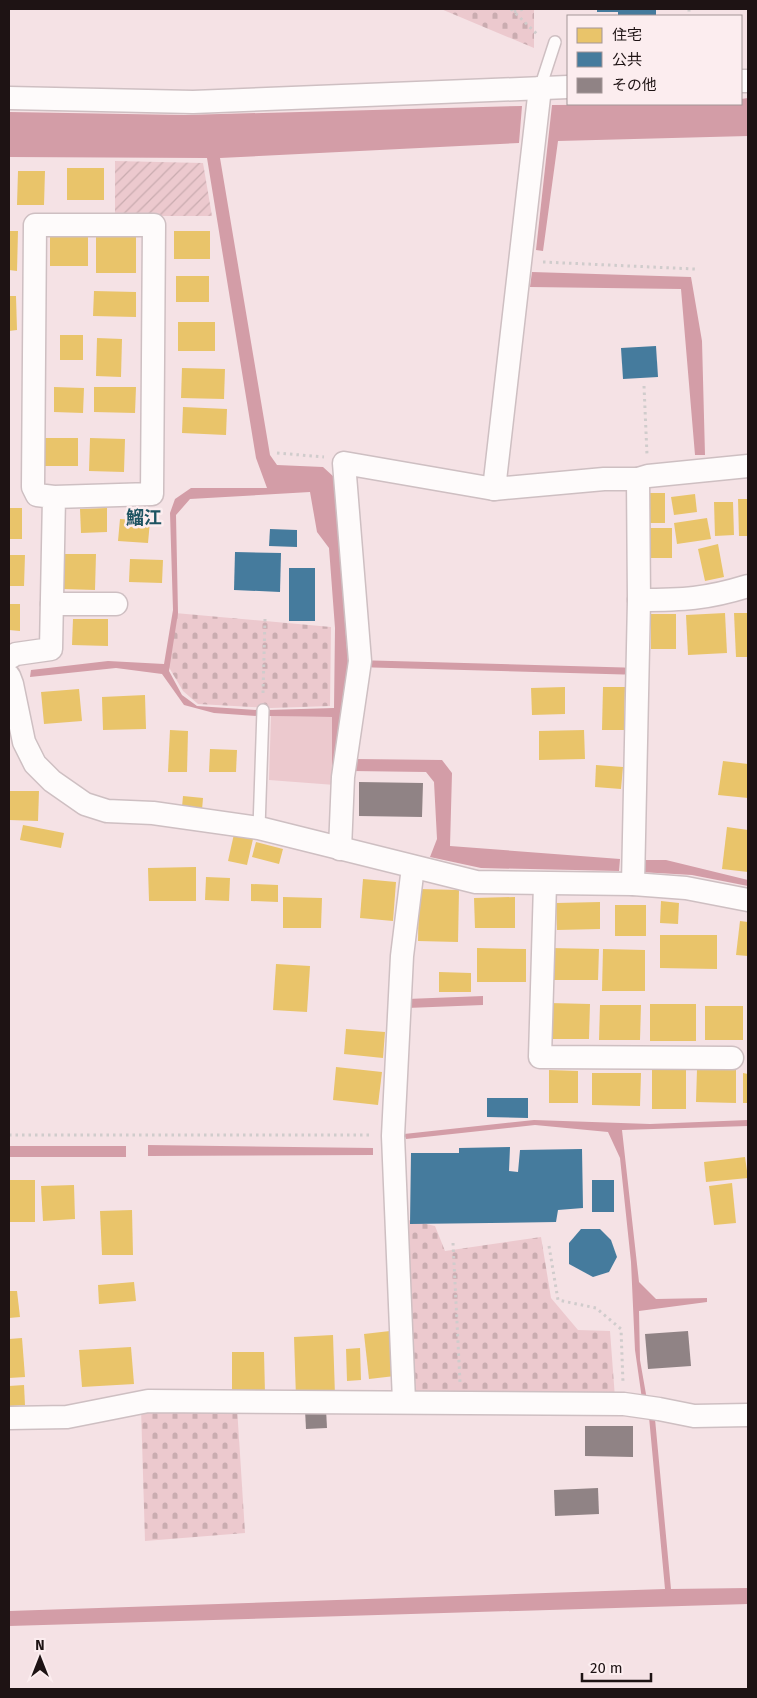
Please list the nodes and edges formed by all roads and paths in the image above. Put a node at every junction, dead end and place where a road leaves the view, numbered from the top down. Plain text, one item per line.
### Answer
1 (524, 9) edge
2 (512, 10) edge
3 (554, 46) joint
4 (567, 87) edge
5 (540, 88) junction
6 (9, 98) edge
7 (520, 261) junction
8 (696, 269) dead end
9 (644, 386) dead end
10 (277, 453) dead end
11 (344, 463) junction
12 (748, 466) edge
13 (643, 477) junction
14 (494, 489) junction
15 (54, 497) junction
16 (748, 586) edge
17 (639, 600) junction
18 (52, 604) junction
19 (116, 604) dead end
20 (265, 619) dead end
21 (9, 658) edge
22 (9, 676) edge
23 (263, 710) joint
24 (259, 828) junction
25 (340, 849) junction
26 (413, 867) junction
27 (545, 884) junction
28 (633, 884) junction
29 (748, 900) edge
30 (732, 1058) dead end
31 (9, 1135) edge
32 (394, 1136) junction
33 (453, 1243) dead end
34 (549, 1246) dead end
35 (404, 1401) junction
36 (461, 1402) junction
37 (624, 1404) junction
38 (748, 1414) edge
39 (9, 1418) edge

1 - 2 path
2 - 3 path
3 - 5 lane
4 - 5 street
5 - 6 street
5 - 7 street
7 - 8 path
7 - 14 street
9 - 13 path
10 - 11 path
11 - 14 street
11 - 25 street
12 - 13 street
13 - 14 street
13 - 17 street
15 - 15 street
15 - 18 street
16 - 17 street
17 - 28 street
18 - 19 street
18 - 21 street
20 - 23 path
22 - 24 street
23 - 24 lane
24 - 25 street
25 - 26 street
26 - 27 street
26 - 32 street
27 - 28 street
27 - 30 street
28 - 29 street
31 - 32 path
32 - 35 street
33 - 36 path
34 - 37 path
35 - 36 street
35 - 39 street
36 - 37 street
37 - 38 street

